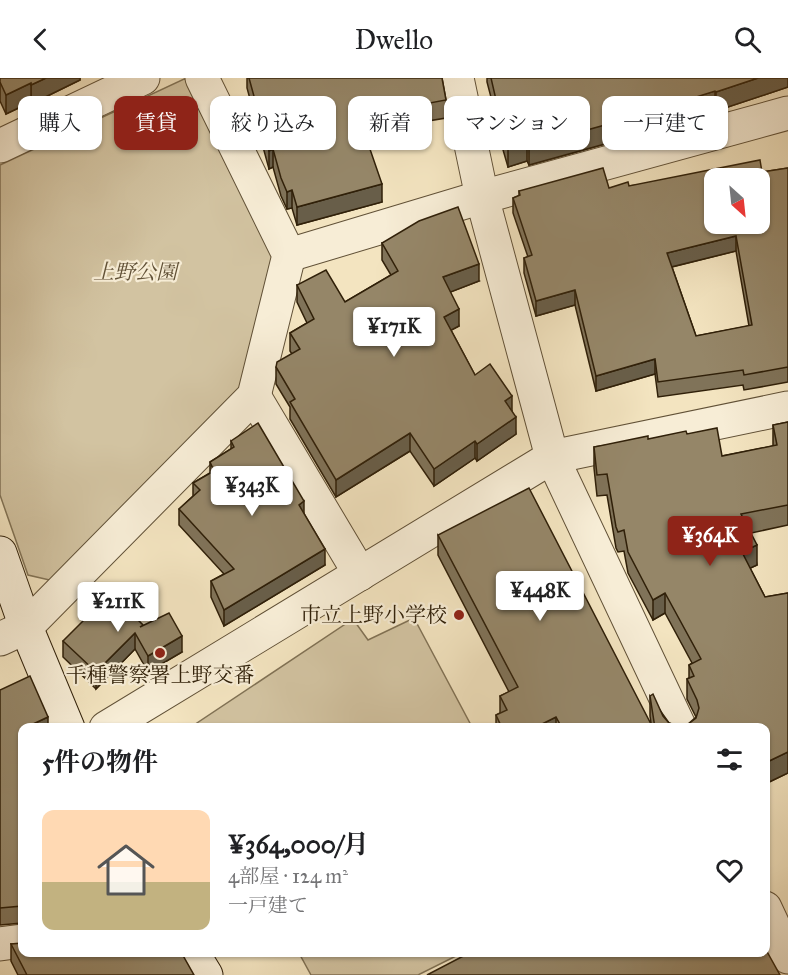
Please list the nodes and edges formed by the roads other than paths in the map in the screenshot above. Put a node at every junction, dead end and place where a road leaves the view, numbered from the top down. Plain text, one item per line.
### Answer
1 (143, 78) edge
2 (202, 78) edge
3 (457, 78) edge
4 (788, 112) edge
5 (0, 146) edge
6 (482, 197) junction
7 (289, 255) junction
8 (255, 396) junction
9 (788, 408) edge
10 (552, 458) junction
11 (0, 553) edge
12 (360, 574) junction
13 (13, 633) edge
14 (65, 723) edge
15 (114, 723) edge
16 (678, 723) edge
17 (770, 919) edge
18 (18, 941) edge
19 (0, 944) edge
20 (195, 957) edge
21 (788, 957) edge
22 (206, 975) edge

1 - 5 street
2 - 7 street
3 - 6 street
4 - 6 street
6 - 7 street
6 - 10 street
7 - 8 street
8 - 12 street
8 - 13 street
9 - 10 street
10 - 12 street
10 - 16 street
11 - 13 street
12 - 15 street
13 - 14 street
17 - 21 street
18 - 19 street
20 - 22 street

